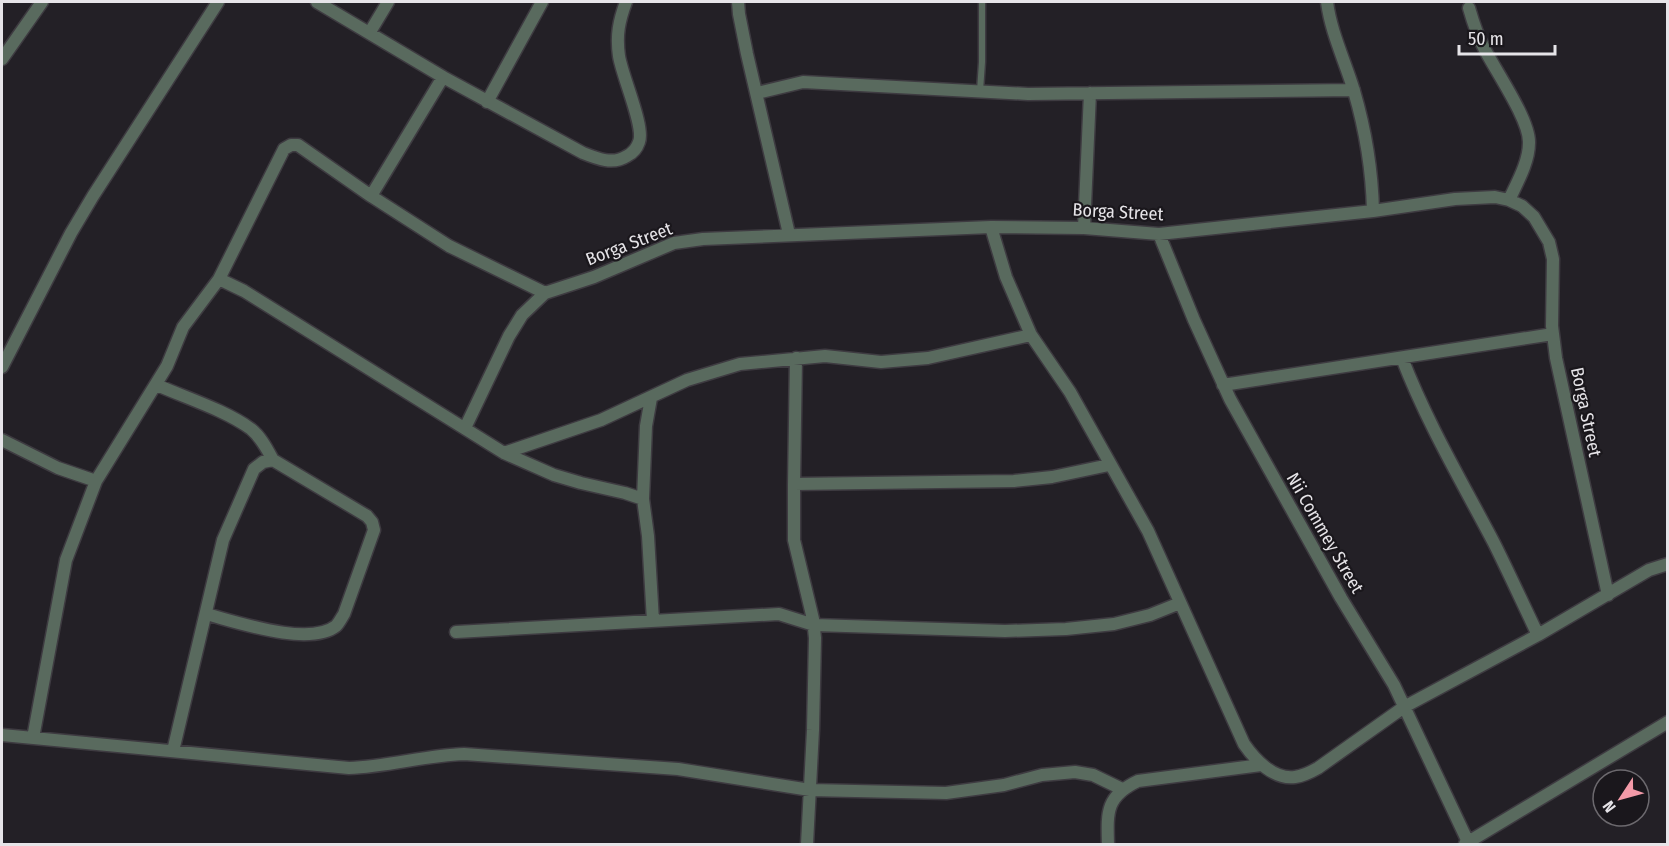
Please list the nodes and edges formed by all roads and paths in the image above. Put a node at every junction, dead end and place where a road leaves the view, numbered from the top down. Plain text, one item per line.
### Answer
1 (42, 2) edge
2 (217, 2) edge
3 (317, 2) edge
4 (388, 2) edge
5 (542, 2) edge
6 (626, 2) edge
7 (738, 2) edge
8 (982, 2) edge
9 (1327, 2) edge
10 (1469, 8) dead end
11 (370, 32) junction
12 (2, 59) edge
13 (443, 77) junction
14 (1354, 90) junction
15 (980, 91) junction
16 (757, 93) junction
17 (1090, 93) junction
18 (487, 102) junction
19 (371, 196) junction
20 (1509, 200) junction
21 (1373, 211) junction
22 (991, 227) junction
23 (1084, 228) junction
24 (789, 234) junction
25 (1159, 234) junction
26 (219, 279) junction
27 (545, 293) junction
28 (1553, 334) junction
29 (1031, 335) junction
30 (796, 358) junction
31 (1402, 358) junction
32 (2, 367) edge
33 (157, 385) junction
34 (1223, 385) junction
35 (651, 398) junction
36 (465, 428) junction
37 (2, 440) edge
38 (504, 453) junction
39 (273, 460) junction
40 (1109, 465) junction
41 (96, 481) junction
42 (794, 484) junction
43 (643, 500) junction
44 (1668, 564) edge
45 (1608, 595) junction
46 (1180, 603) junction
47 (206, 614) junction
48 (652, 621) junction
49 (814, 625) junction
50 (456, 632) dead end
51 (1538, 635) junction
52 (1404, 708) junction
53 (1668, 722) edge
54 (2, 735) edge
55 (33, 738) junction
56 (173, 751) junction
57 (1262, 765) junction
58 (1122, 789) junction
59 (810, 790) junction
60 (807, 844) edge
61 (1108, 844) edge
62 (1467, 844) edge

1 - 12 street
2 - 32 street
3 - 11 street
4 - 11 street
5 - 18 street
6 - 18 street
7 - 16 street
8 - 15 lane
9 - 14 street
10 - 20 street
11 - 13 street
13 - 18 street
13 - 19 street
14 - 17 street
14 - 21 street
15 - 16 street
15 - 17 street
16 - 24 street
17 - 23 street
19 - 26 street
19 - 27 street
20 - 21 street, Borga Street
20 - 28 street, Borga Street
21 - 25 street, Borga Street
22 - 23 street, Borga Street
22 - 24 street, Borga Street
22 - 29 street
23 - 25 street, Borga Street
24 - 27 street, Borga Street
25 - 34 street, Nii Commey Street
26 - 33 street
26 - 36 street
27 - 36 street, Borga Street
28 - 31 street
28 - 45 street, Borga Street
29 - 30 street
29 - 40 street
30 - 35 street
30 - 42 street
31 - 34 street
31 - 51 street
33 - 39 street
33 - 41 street
34 - 52 street, Nii Commey Street
35 - 38 street
35 - 43 street
36 - 38 street
37 - 41 street
38 - 43 street
39 - 47 street
39 - 47 street
40 - 42 street
40 - 46 street
41 - 55 street
42 - 49 street
43 - 48 street
44 - 45 street
45 - 51 street
46 - 49 street
46 - 57 street
47 - 56 street
48 - 49 street
48 - 50 street
49 - 59 street
51 - 52 street
52 - 57 street
52 - 62 street, Nii Commey Street
53 - 62 street
54 - 55 street
55 - 56 street
56 - 59 street
57 - 58 street
58 - 59 street
58 - 61 street
59 - 60 street

